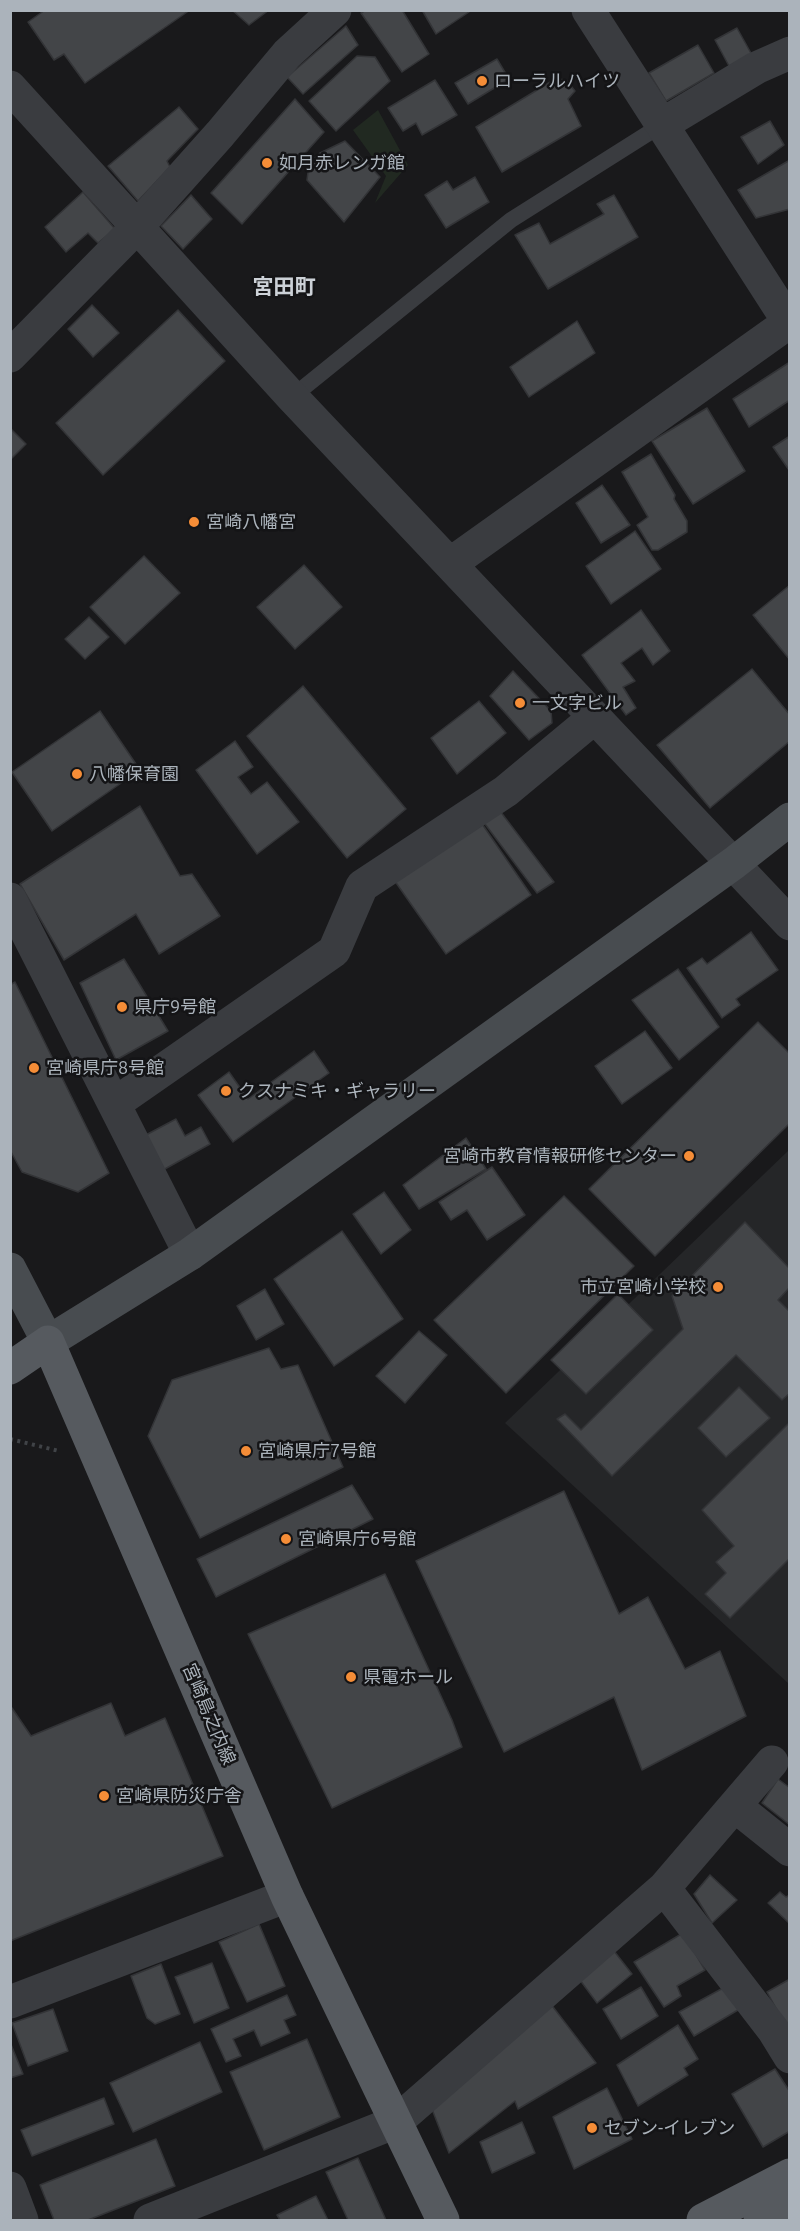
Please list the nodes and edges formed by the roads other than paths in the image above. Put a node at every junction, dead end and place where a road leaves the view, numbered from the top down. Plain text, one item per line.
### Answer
1 (335, 10) edge
2 (588, 10) edge
3 (789, 52) edge
4 (10, 87) edge
5 (663, 123) junction
6 (137, 227) junction
7 (789, 323) edge
8 (10, 356) edge
9 (292, 397) junction
10 (450, 564) junction
11 (595, 717) junction
12 (789, 819) edge
13 (734, 863) junction
14 (10, 898) edge
15 (789, 924) edge
16 (114, 1104) junction
17 (190, 1254) junction
18 (10, 1269) edge
19 (48, 1342) junction
20 (10, 1368) edge
21 (772, 1762) dead end
22 (735, 1806) junction
23 (789, 1850) edge
24 (664, 1888) junction
25 (287, 1896) junction
26 (10, 2002) edge
27 (789, 2057) edge
28 (396, 2122) junction
29 (789, 2175) edge
30 (10, 2188) edge
31 (789, 2205) edge
32 (22, 2220) edge
33 (150, 2220) edge
34 (443, 2220) edge
35 (703, 2220) edge
36 (760, 2220) edge

1 - 6 street
2 - 5 street
3 - 5 street
4 - 6 street
5 - 7 street
5 - 9 lane
6 - 8 street
6 - 9 street
7 - 10 street
9 - 10 street
10 - 11 street
11 - 13 street
11 - 16 street
12 - 13 street
13 - 15 street
13 - 17 street
14 - 16 street
16 - 17 street
17 - 19 street
18 - 19 street
19 - 20 main road
19 - 25 main road, 宮崎島之内線
21 - 22 street
22 - 23 street
22 - 24 street
24 - 27 street
24 - 28 street
25 - 26 street
25 - 28 main road, 宮崎島之内線
28 - 33 street
28 - 34 main road, 宮崎島之内線
29 - 35 main road
30 - 32 street
31 - 36 main road

